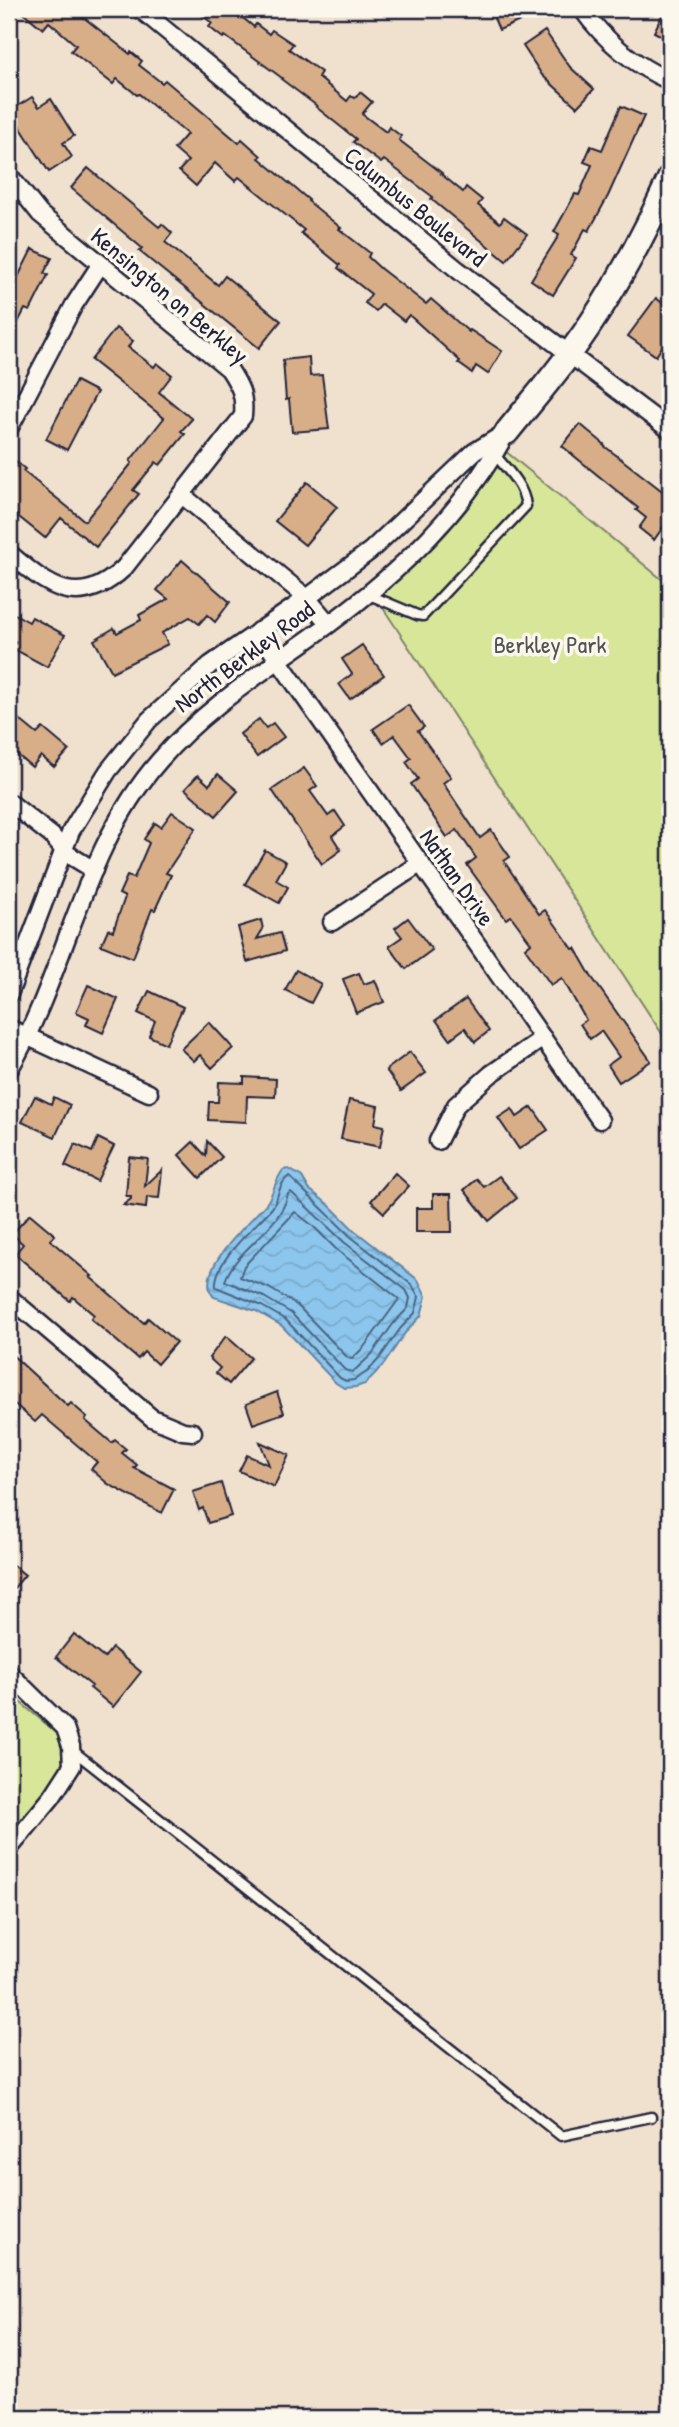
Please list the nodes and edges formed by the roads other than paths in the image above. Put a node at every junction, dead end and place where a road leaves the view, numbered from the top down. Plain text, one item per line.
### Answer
1 (140, 9) edge
2 (582, 9) edge
3 (670, 81) edge
4 (9, 175) edge
5 (670, 178) edge
6 (100, 265) junction
7 (569, 355) junction
8 (9, 429) edge
9 (670, 429) edge
10 (507, 432) junction
11 (495, 455) junction
12 (182, 495) junction
13 (9, 553) edge
14 (367, 594) junction
15 (307, 598) junction
16 (328, 625) junction
17 (258, 631) junction
18 (278, 660) junction
19 (9, 802) edge
20 (63, 851) junction
21 (421, 863) junction
22 (94, 870) junction
23 (332, 922) dead end
24 (9, 994) edge
25 (9, 1028) edge
26 (28, 1037) junction
27 (543, 1038) junction
28 (9, 1070) edge
29 (149, 1093) dead end
30 (600, 1120) dead end
31 (438, 1141) dead end
32 (9, 1297) edge
33 (193, 1432) dead end
34 (9, 1673) edge
35 (71, 1749) junction
36 (9, 1849) edge
37 (651, 2117) dead end

1 - 7 street, Columbus Boulevard
2 - 3 street
4 - 6 street, Kensington on Berkley
5 - 7 street, North Berkley Road
6 - 8 street
6 - 12 street, Kensington on Berkley
7 - 9 street, Columbus Boulevard
7 - 10 street, North Berkley Road
10 - 11 street, North Berkley Road
10 - 15 street, North Berkley Road
11 - 14 street, North Berkley Road
11 - 14 lane
12 - 13 street, Kensington on Berkley
12 - 15 street
14 - 16 street, North Berkley Road
15 - 16 street
15 - 17 street, North Berkley Road
16 - 18 street, North Berkley Road
17 - 18 street, Nathan Drive
17 - 20 street, North Berkley Road
18 - 21 street, Nathan Drive
18 - 22 street, North Berkley Road
19 - 20 street
20 - 22 street
20 - 24 street, North Berkley Road
21 - 23 street
21 - 27 street, Nathan Drive
22 - 26 street, North Berkley Road
25 - 26 street
26 - 28 street, North Berkley Road
26 - 29 street
27 - 30 street, Nathan Drive
27 - 31 street
32 - 33 street
34 - 35 street
35 - 36 street
35 - 37 lane

